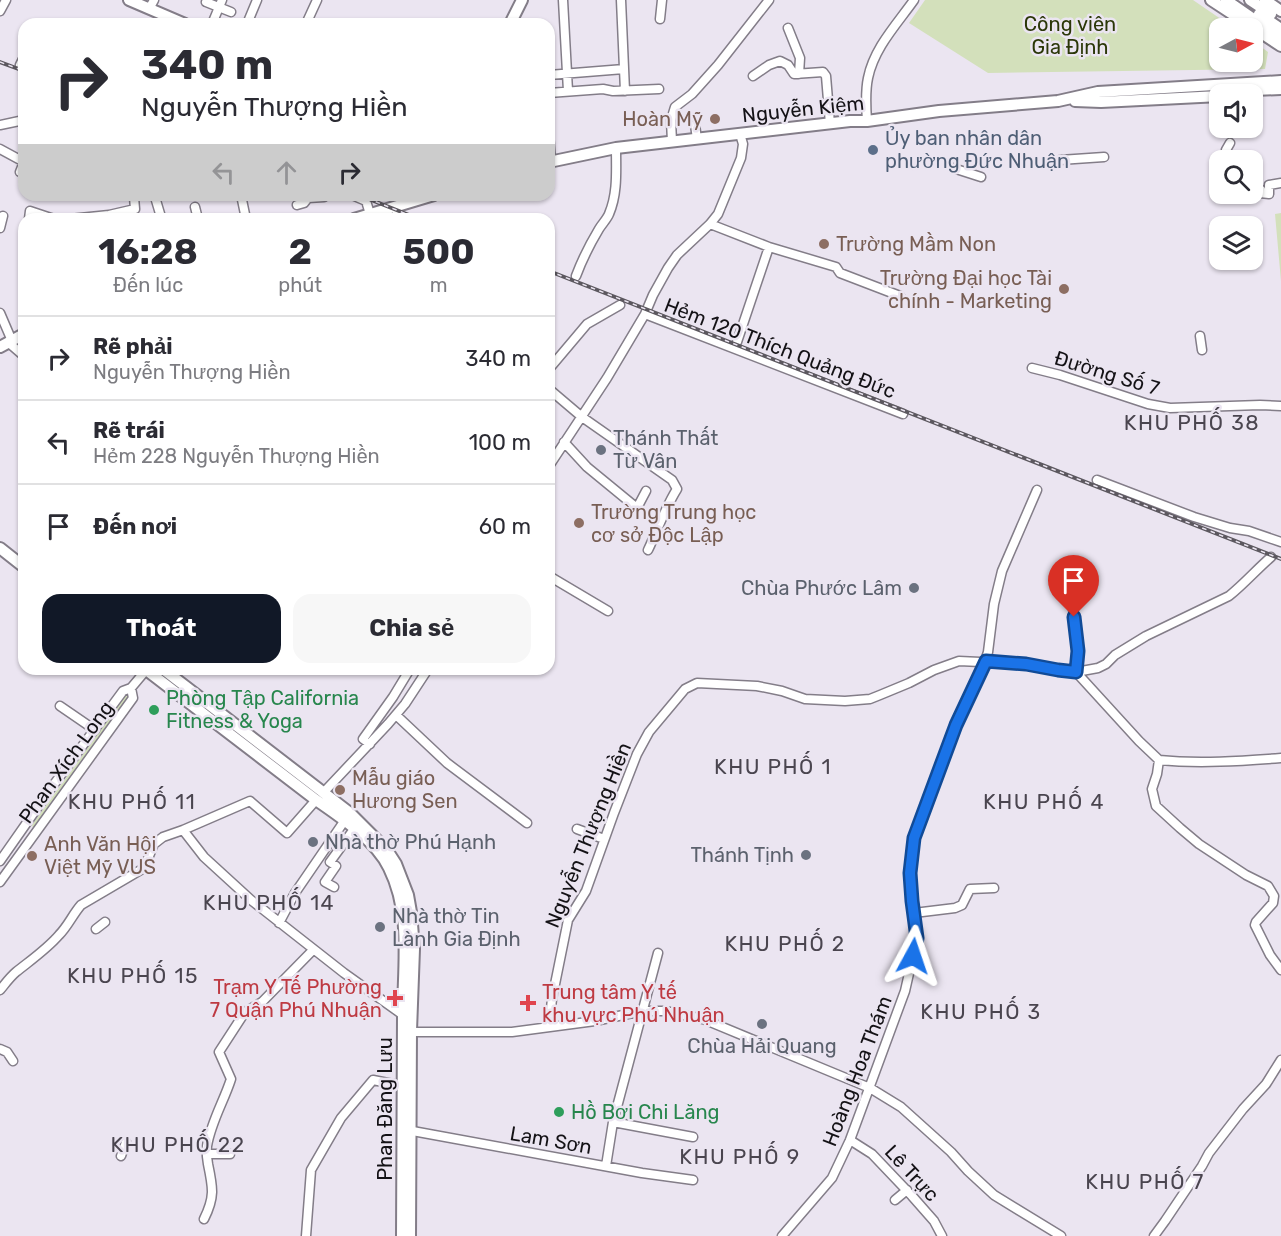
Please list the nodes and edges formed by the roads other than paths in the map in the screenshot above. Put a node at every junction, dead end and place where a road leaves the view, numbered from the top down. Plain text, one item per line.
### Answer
1 (6, 0) edge
2 (129, 0) edge
3 (207, 0) edge
4 (257, 0) edge
5 (317, 0) edge
6 (522, 0) edge
7 (563, 0) edge
8 (621, 0) edge
9 (662, 0) edge
10 (769, 0) edge
11 (914, 0) edge
12 (1210, 0) edge
13 (1226, 0) edge
14 (1239, 0) edge
15 (1250, 0) edge
16 (1264, 0) edge
17 (151, 4) edge
18 (221, 4) edge
19 (0, 11) edge
20 (1281, 11) edge
21 (231, 12) dead end
22 (175, 18) edge
23 (215, 18) edge
24 (250, 18) edge
25 (309, 18) edge
26 (513, 18) edge
27 (660, 20) dead end
28 (1281, 21) edge
29 (788, 28) dead end
30 (1281, 29) edge
31 (1281, 38) edge
32 (1281, 46) edge
33 (624, 69) junction
34 (602, 71) junction
35 (567, 74) junction
36 (800, 74) junction
37 (555, 75) edge
38 (753, 75) dead end
39 (1281, 81) edge
40 (1281, 88) edge
41 (603, 89) junction
42 (659, 90) dead end
43 (625, 91) junction
44 (568, 92) junction
45 (555, 93) edge
46 (1263, 95) edge
47 (1281, 96) edge
48 (1209, 97) edge
49 (1063, 101) junction
50 (18, 121) edge
51 (867, 121) junction
52 (830, 124) junction
53 (0, 125) edge
54 (695, 125) dead end
55 (740, 134) junction
56 (697, 140) junction
57 (672, 142) junction
58 (1230, 143) dead end
59 (616, 148) junction
60 (0, 149) edge
61 (1226, 150) edge
62 (1104, 157) dead end
63 (18, 159) edge
64 (1060, 160) dead end
65 (555, 161) edge
66 (953, 168) dead end
67 (981, 177) dead end
68 (1281, 183) edge
69 (1263, 193) edge
70 (136, 201) edge
71 (306, 201) edge
72 (414, 201) edge
73 (297, 205) dead end
74 (195, 207) dead end
75 (122, 213) edge
76 (196, 213) edge
77 (373, 213) edge
78 (3, 216) dead end
79 (710, 224) junction
80 (0, 228) edge
81 (769, 247) junction
82 (576, 276) dead end
83 (900, 296) dead end
84 (620, 305) dead end
85 (0, 313) edge
86 (645, 314) junction
87 (1200, 336) dead end
88 (737, 342) dead end
89 (7, 344) edge
90 (1203, 350) dead end
91 (555, 362) edge
92 (1032, 368) dead end
93 (555, 394) edge
94 (1281, 406) edge
95 (903, 414) dead end
96 (582, 417) junction
97 (564, 442) junction
98 (555, 456) edge
99 (1096, 480) dead end
100 (1037, 490) dead end
101 (646, 491) dead end
102 (0, 541) edge
103 (1281, 542) edge
104 (0, 548) edge
105 (648, 550) dead end
106 (18, 555) edge
107 (1270, 557) dead end
108 (18, 562) edge
109 (555, 580) edge
110 (1085, 581) dead end
111 (608, 611) dead end
112 (986, 661) junction
113 (1076, 672) junction
114 (141, 675) edge
115 (154, 675) edge
116 (170, 675) edge
117 (406, 675) edge
118 (424, 675) edge
119 (131, 688) junction
120 (393, 697) junction
121 (60, 706) dead end
122 (403, 706) junction
123 (396, 715) junction
124 (379, 716) junction
125 (388, 724) junction
126 (95, 730) junction
127 (370, 744) junction
128 (1281, 758) edge
129 (1159, 760) junction
130 (320, 797) junction
131 (345, 820) junction
132 (527, 823) dead end
133 (24, 826) junction
134 (354, 829) junction
135 (576, 829) dead end
136 (183, 830) junction
137 (35, 835) junction
138 (604, 839) junction
139 (0, 861) edge
140 (0, 882) edge
141 (334, 887) dead end
142 (994, 888) dead end
143 (914, 913) junction
144 (105, 922) dead end
145 (279, 923) junction
146 (96, 929) dead end
147 (313, 950) junction
148 (658, 953) dead end
149 (1281, 970) edge
150 (0, 990) edge
151 (642, 1011) junction
152 (407, 1014) junction
153 (549, 1027) junction
154 (407, 1032) junction
155 (0, 1049) edge
156 (1281, 1060) edge
157 (13, 1061) dead end
158 (403, 1086) junction
159 (870, 1088) junction
160 (613, 1122) junction
161 (407, 1130) junction
162 (693, 1137) dead end
163 (850, 1140) junction
164 (126, 1142) dead end
165 (207, 1154) junction
166 (230, 1154) dead end
167 (121, 1156) dead end
168 (606, 1166) junction
169 (693, 1180) dead end
170 (907, 1190) junction
171 (895, 1200) dead end
172 (204, 1219) dead end
173 (306, 1236) edge
174 (402, 1236) edge
175 (410, 1236) edge
176 (782, 1236) edge
177 (942, 1236) edge
178 (1060, 1236) edge
179 (1154, 1236) edge

1 - 19 street
2 - 17 main road
3 - 18 street
4 - 24 street
5 - 25 street
6 - 26 main road
7 - 35 street
8 - 33 street
9 - 27 street
10 - 57 street
11 - 51 street
12 - 32 main road
13 - 31 main road
14 - 30 main road
15 - 28 main road
16 - 20 main road
17 - 22 main road
18 - 21 street
18 - 23 street
29 - 36 street
33 - 34 street
33 - 43 street
34 - 35 street
34 - 41 street
35 - 37 street
35 - 44 street
36 - 38 street
36 - 52 street
39 - 49 main road, Nguyễn Kiệm
40 - 49 main road
41 - 43 street
41 - 44 street
42 - 43 street
44 - 45 street
46 - 47 main road
48 - 49 main road, Nguyễn Kiệm
49 - 51 main road, Nguyễn Kiệm
50 - 53 street
51 - 52 main road, Nguyễn Kiệm
52 - 55 main road, Nguyễn Kiệm
54 - 56 street
55 - 56 main road, Nguyễn Kiệm
55 - 79 street
56 - 57 main road, Nguyễn Kiệm
57 - 59 main road, Nguyễn Kiệm
58 - 61 street
59 - 65 main road, Nguyễn Kiệm
59 - 82 street
60 - 63 street
62 - 64 street
66 - 67 street
68 - 69 street
70 - 75 street
71 - 73 street
72 - 77 main road
74 - 76 street
78 - 80 street
79 - 81 street
79 - 86 street
81 - 83 street
81 - 88 street
84 - 91 street
85 - 89 street
86 - 95 street, Hẻm 120 Thích Quảng Đức
86 - 96 street
87 - 90 street
92 - 94 street, Đường Số 7
93 - 96 street
96 - 97 street
96 - 105 street
97 - 98 street
97 - 101 street
99 - 103 street
100 - 112 street, Hoàng Hoa Thám
102 - 106 main road
104 - 108 main road
107 - 113 street
109 - 111 street
110 - 113 street
112 - 113 street, Nguyễn Thượng Hiền
112 - 138 street, Nguyễn Thượng Hiền
112 - 143 street, Hoàng Hoa Thám
113 - 129 street
114 - 119 street, Phan Xích Long
115 - 130 main road, Phan Đăng Lưu
116 - 130 main road, Phan Đăng Lưu
117 - 120 street
118 - 122 street
119 - 126 street, Phan Xích Long
119 - 137 street, Phan Xích Long
120 - 122 street
120 - 124 street
121 - 126 street
122 - 123 street
123 - 125 street
123 - 132 street
124 - 125 street
124 - 127 street
125 - 127 street
126 - 133 street, Phan Xích Long
127 - 130 street
128 - 129 street
129 - 149 street
130 - 131 main road, Phan Đăng Lưu
130 - 136 street
130 - 152 main road, Phan Đăng Lưu
131 - 134 main road, Phan Đăng Lưu
131 - 145 street
133 - 137 street
133 - 139 street, Phan Xích Long
134 - 141 street
134 - 152 main road, Phan Đăng Lưu
135 - 138 street
136 - 145 street
136 - 150 street
137 - 140 street, Phan Xích Long
138 - 153 street, Nguyễn Thượng Hiền
142 - 143 street
143 - 159 street, Hoàng Hoa Thám
144 - 146 street
145 - 147 street
147 - 152 street
147 - 165 street
148 - 151 street
151 - 153 street
151 - 159 street
151 - 160 street
152 - 154 main road, Phan Đăng Lưu
153 - 154 street
154 - 158 main road, Phan Đăng Lưu
154 - 161 main road, Phan Đăng Lưu
155 - 157 street
156 - 179 street
158 - 161 main road, Phan Đăng Lưu
158 - 173 street
159 - 163 street, Hoàng Hoa Thám
159 - 178 street
160 - 162 street
160 - 168 street
161 - 168 street, Lam Sơn
161 - 174 main road, Phan Đăng Lưu
161 - 175 main road, Phan Đăng Lưu
163 - 170 street, Lê Trực
163 - 176 street, Hoàng Hoa Thám
164 - 167 street
165 - 166 street
165 - 172 street
168 - 169 street, Lam Sơn
170 - 171 street
170 - 177 street, Lê Trực

